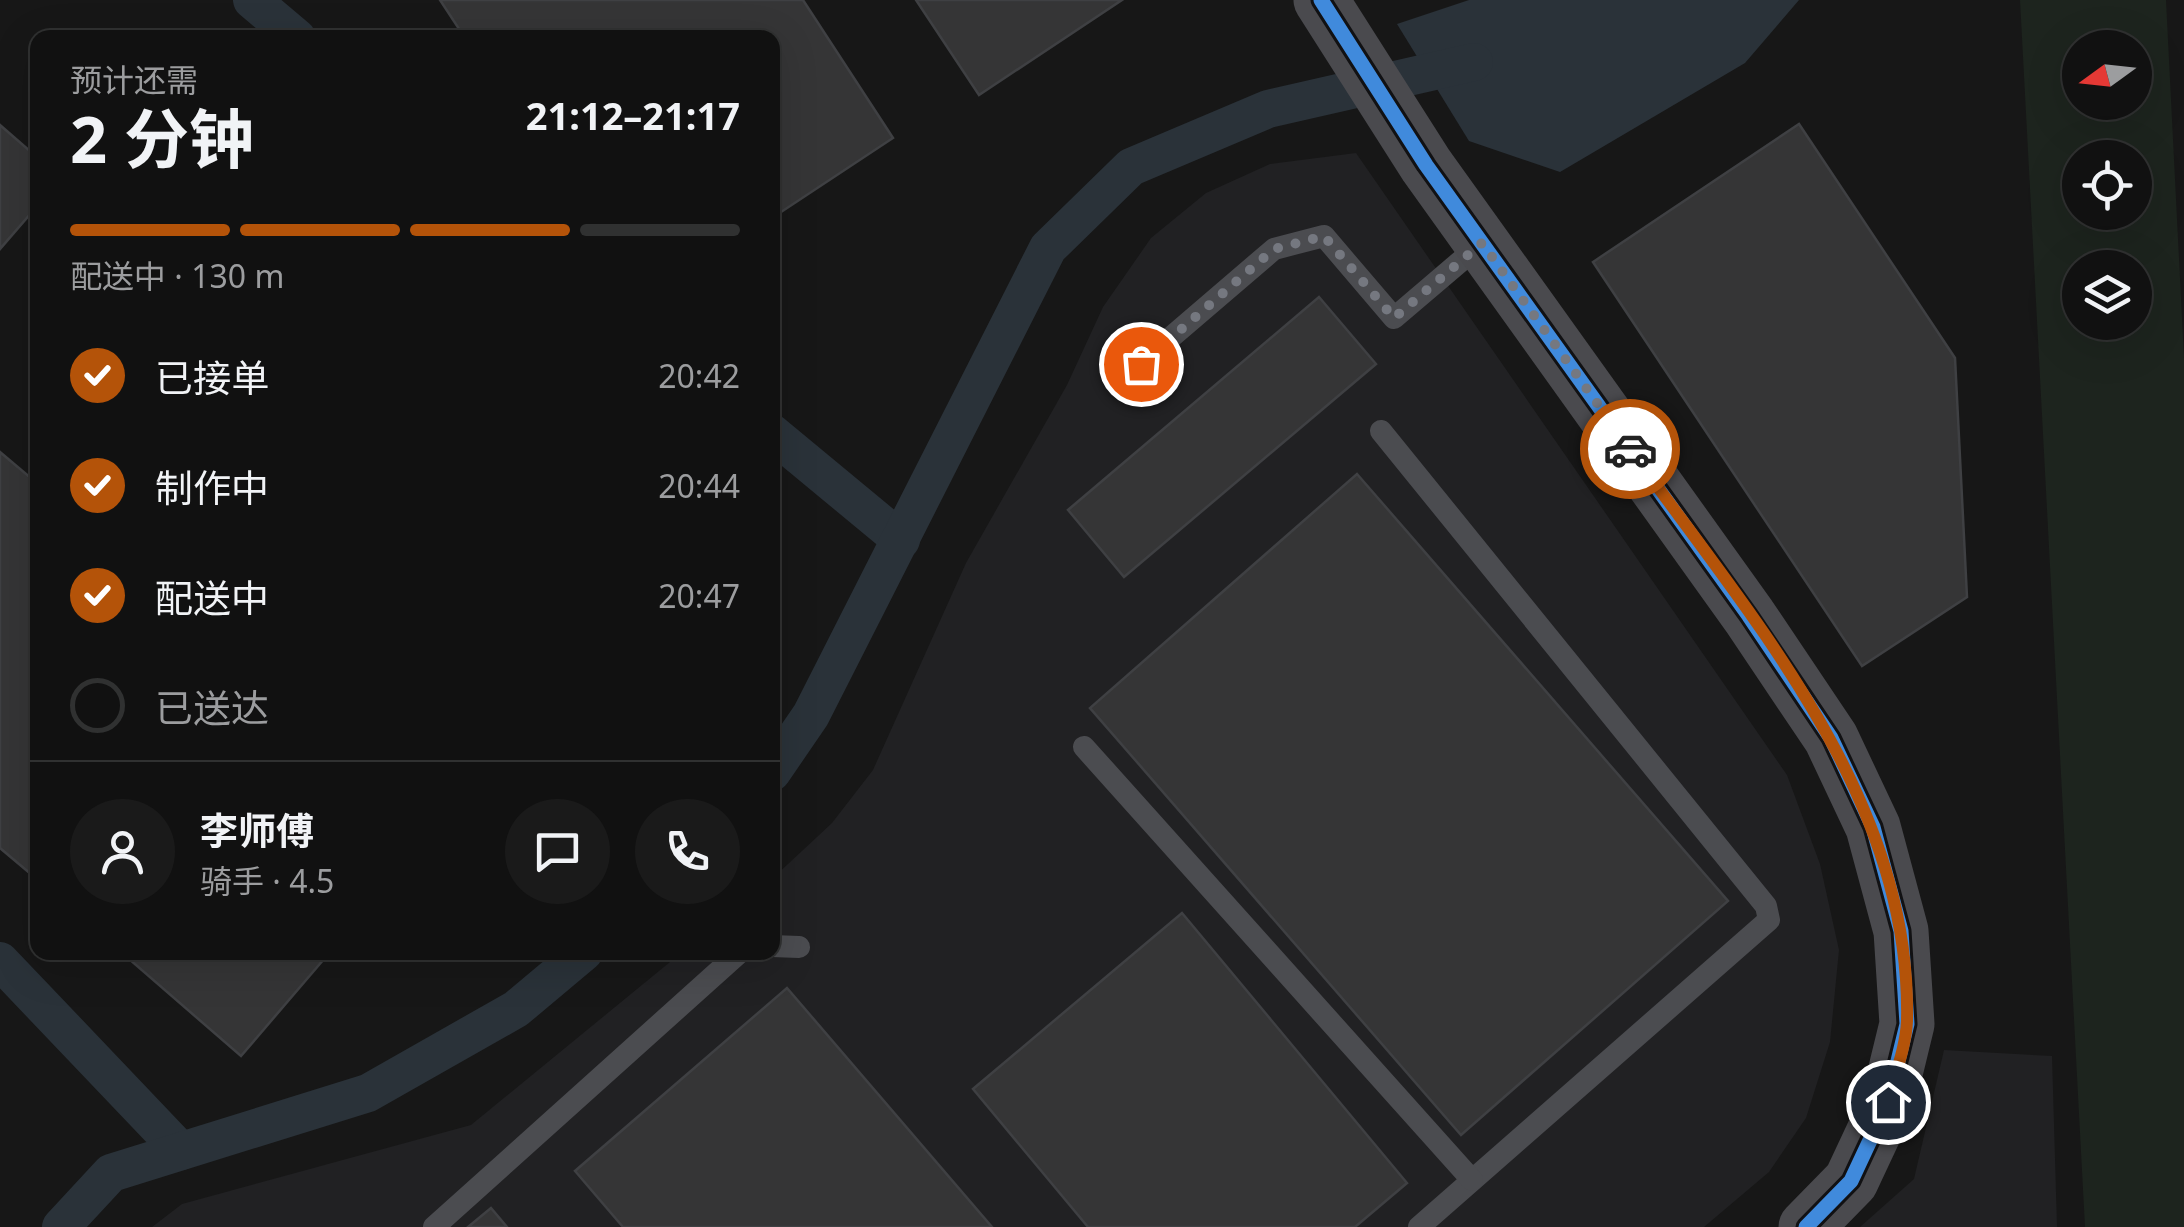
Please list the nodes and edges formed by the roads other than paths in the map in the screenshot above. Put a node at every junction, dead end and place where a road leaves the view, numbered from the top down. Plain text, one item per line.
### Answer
1 (1327, 10) edge
2 (1482, 243) junction
3 (1141, 364) dead end
4 (1381, 430) dead end
5 (1084, 746) dead end
6 (780, 946) edge
7 (799, 947) dead end
8 (731, 960) edge
9 (1472, 1180) junction
10 (434, 1227) edge
11 (1419, 1227) edge
12 (1806, 1227) edge

1 - 2 street
2 - 3 lane
2 - 12 street
4 - 9 lane
5 - 9 lane
6 - 7 lane
8 - 10 lane
9 - 11 lane

